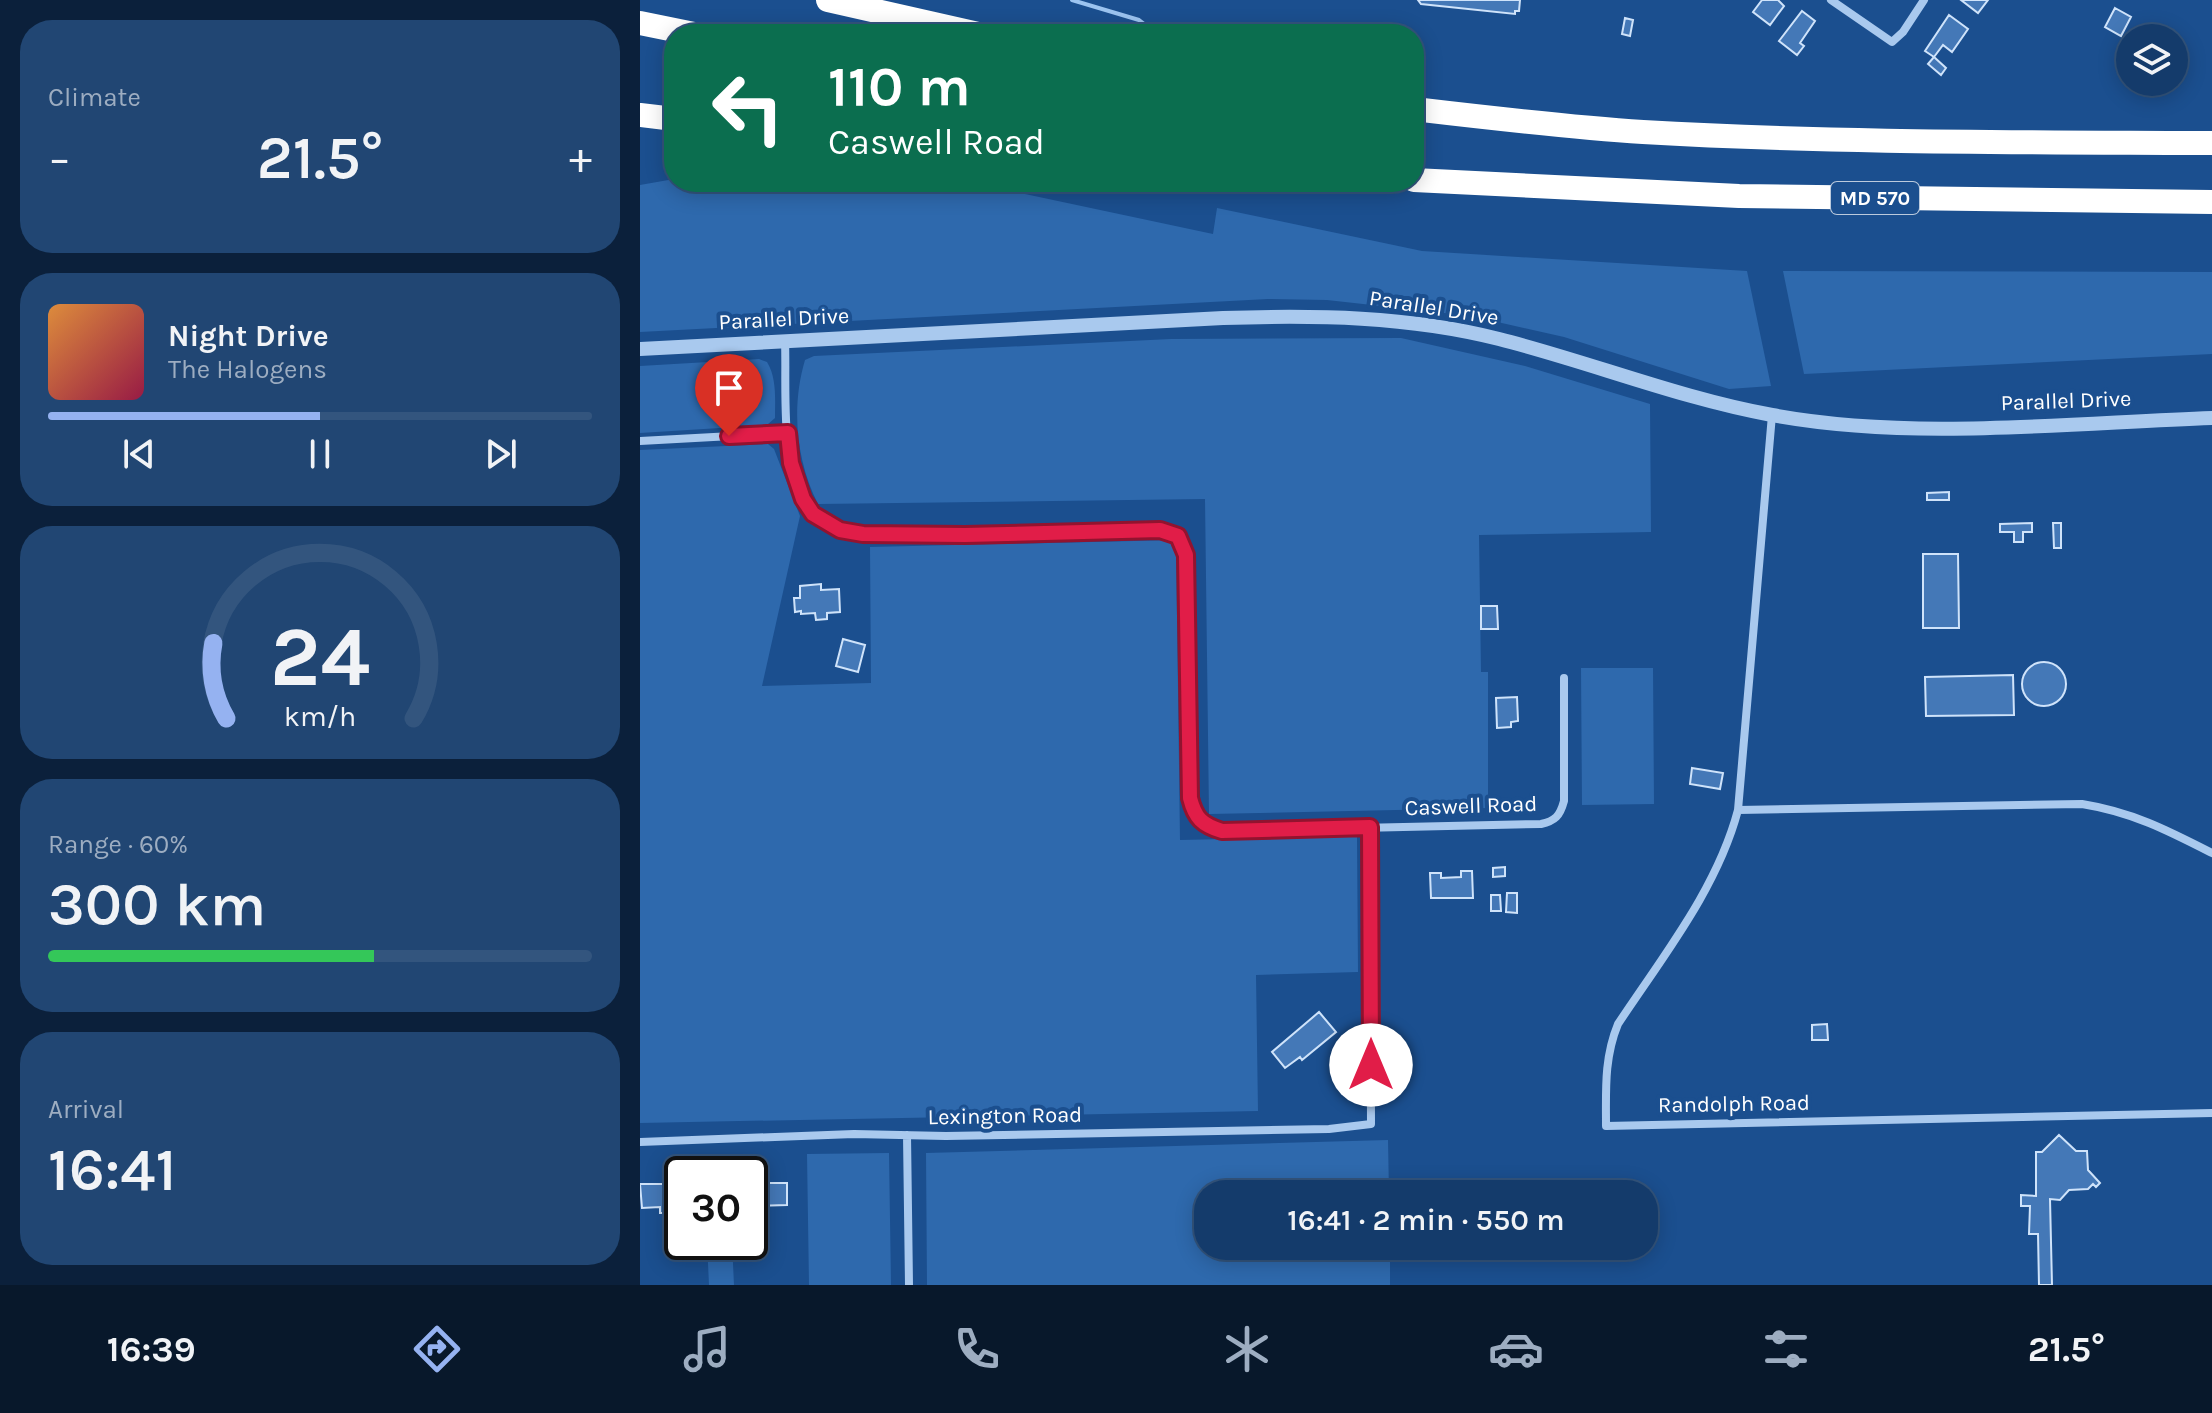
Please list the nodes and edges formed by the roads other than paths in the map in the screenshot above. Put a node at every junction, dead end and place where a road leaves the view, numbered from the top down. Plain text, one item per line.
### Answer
1 (828, 0) edge
2 (1831, 0) edge
3 (1924, 0) edge
4 (640, 23) edge
5 (934, 24) edge
6 (664, 28) edge
7 (1424, 110) edge
8 (640, 115) edge
9 (664, 118) edge
10 (640, 124) edge
11 (664, 125) edge
12 (2212, 143) edge
13 (1424, 170) edge
14 (1424, 180) edge
15 (1539, 185) junction
16 (2212, 202) edge
17 (785, 341) junction
18 (640, 349) edge
19 (1772, 415) junction
20 (2212, 418) edge
21 (788, 433) junction
22 (640, 441) edge
23 (1564, 678) dead end
24 (1738, 810) junction
25 (1370, 827) junction
26 (2212, 853) edge
27 (2212, 1113) edge
28 (907, 1135) junction
29 (640, 1142) edge
30 (909, 1285) edge

1 - 5 highway
2 - 3 street
4 - 6 highway
7 - 12 highway
8 - 9 highway
10 - 11 highway
13 - 15 highway, MD 570
14 - 15 highway
15 - 16 highway, MD 570
17 - 18 street, Parallel Drive
17 - 19 street, Parallel Drive
17 - 21 street
19 - 20 street, Parallel Drive
19 - 24 street, Randolph Road
21 - 22 street
21 - 25 street, Caswell Road
23 - 25 street, Caswell Road
24 - 26 street
24 - 27 street, Randolph Road
25 - 28 street, Lexington Road
28 - 29 street, Lexington Road
28 - 30 street

